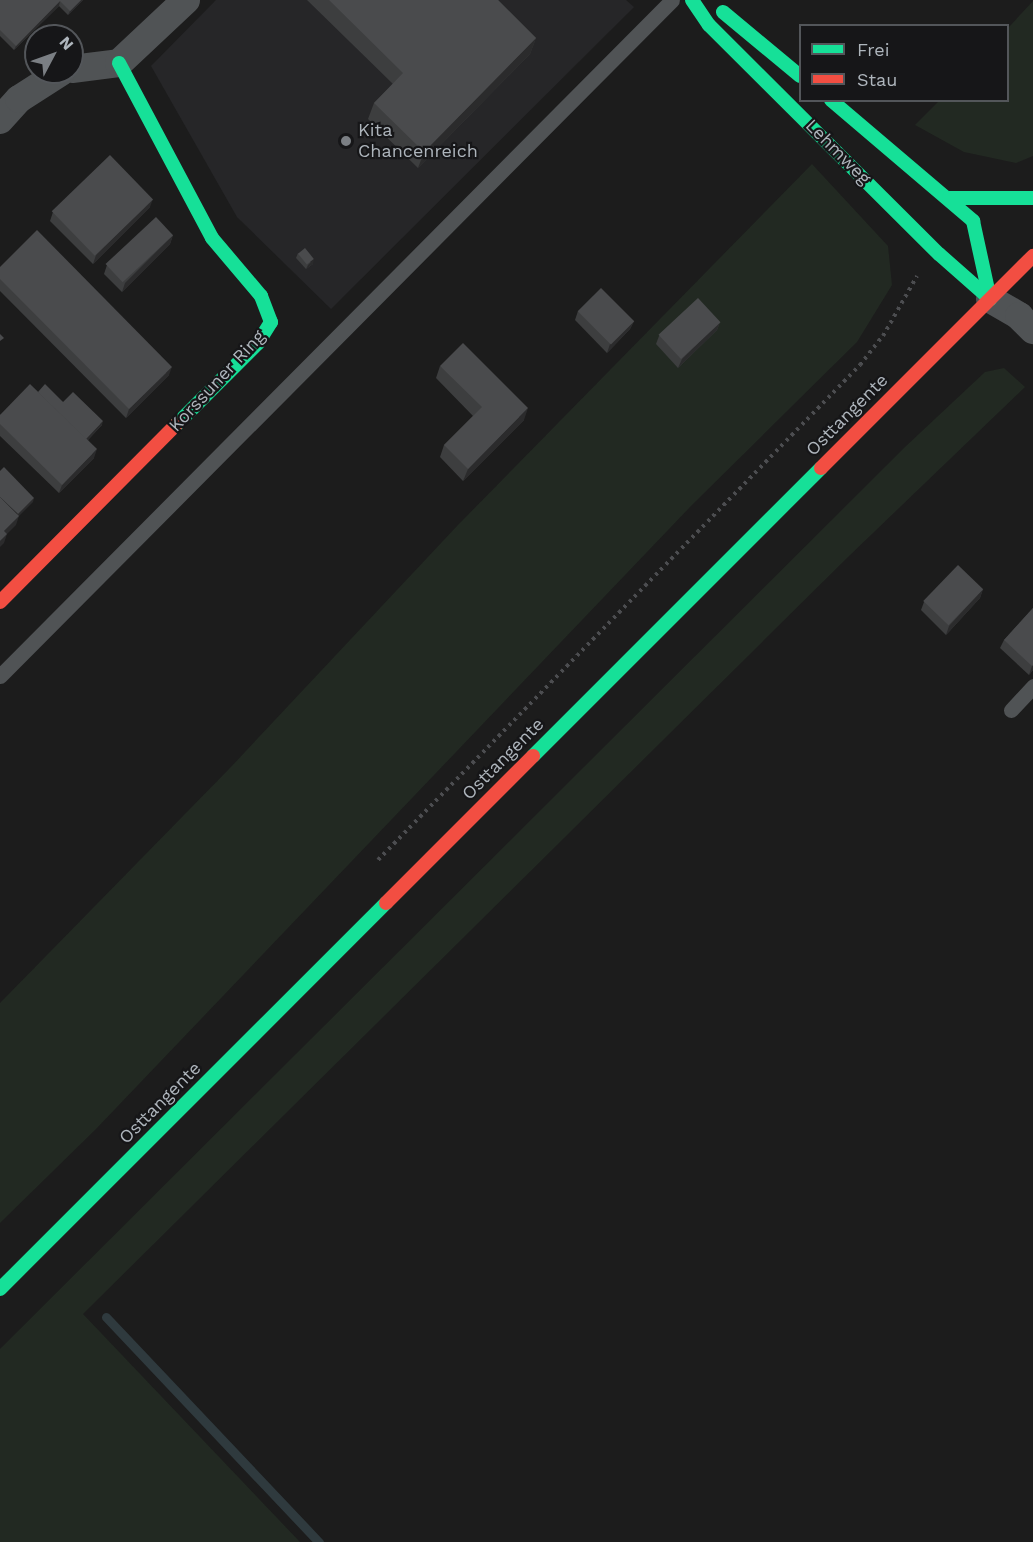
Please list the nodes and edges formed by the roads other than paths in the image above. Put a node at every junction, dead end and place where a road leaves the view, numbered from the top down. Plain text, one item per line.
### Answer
1 (186, 0) edge
2 (672, 0) edge
3 (692, 0) edge
4 (703, 0) edge
5 (119, 63) junction
6 (84, 67) edge
7 (799, 74) edge
8 (42, 84) edge
9 (833, 102) edge
10 (0, 120) edge
11 (949, 198) junction
12 (1033, 198) edge
13 (1033, 256) edge
14 (990, 299) junction
15 (1033, 330) edge
16 (0, 602) edge
17 (0, 676) edge
18 (1033, 686) edge
19 (1011, 710) dead end
20 (0, 1289) edge

1 - 5 street
2 - 17 lane
3 - 14 street, Lehmweg
4 - 7 street
5 - 6 street
5 - 16 street, Korssuner Ring
8 - 10 street
9 - 11 street, Lehmweg
11 - 12 street
11 - 14 street, Lehmweg
13 - 14 street, Osttangente
14 - 15 street, Lehmweg
14 - 20 street, Osttangente
18 - 19 lane

